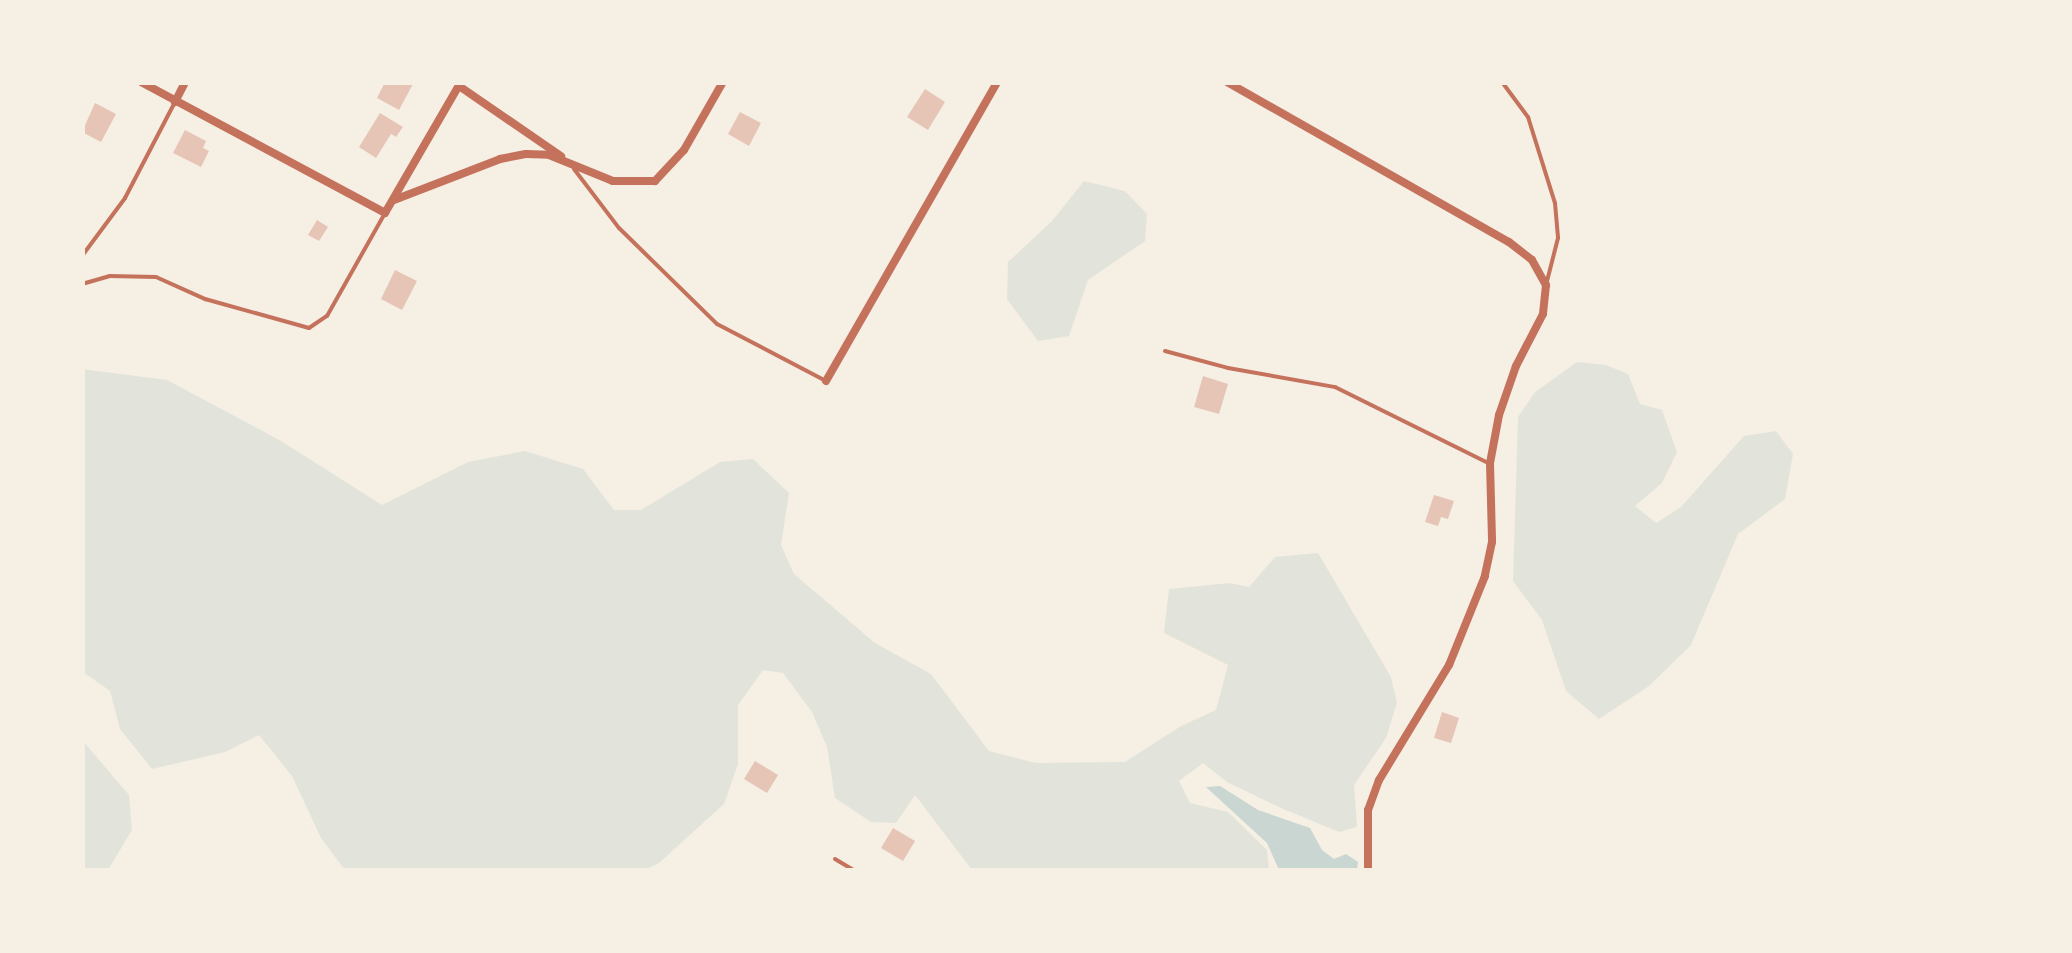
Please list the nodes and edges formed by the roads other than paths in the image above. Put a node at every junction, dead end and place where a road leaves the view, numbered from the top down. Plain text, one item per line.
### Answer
1 (140, 82) edge
2 (186, 82) edge
3 (723, 82) edge
4 (997, 82) edge
5 (1227, 82) edge
6 (1502, 82) edge
7 (460, 84) edge
8 (175, 102) junction
9 (569, 162) junction
10 (393, 200) junction
11 (384, 213) junction
12 (82, 256) edge
13 (82, 284) edge
14 (1546, 285) junction
15 (1165, 351) dead end
16 (826, 381) joint
17 (1490, 464) junction
18 (836, 860) dead end
19 (853, 870) edge
20 (1368, 870) edge

1 - 8 street
2 - 8 street
3 - 9 street
4 - 16 street
5 - 14 street
6 - 14 lane
7 - 9 street
7 - 10 street
8 - 11 street
8 - 12 lane
9 - 10 street
9 - 16 lane
10 - 11 street
11 - 13 lane
14 - 17 street
15 - 17 lane
17 - 20 street
18 - 19 lane

